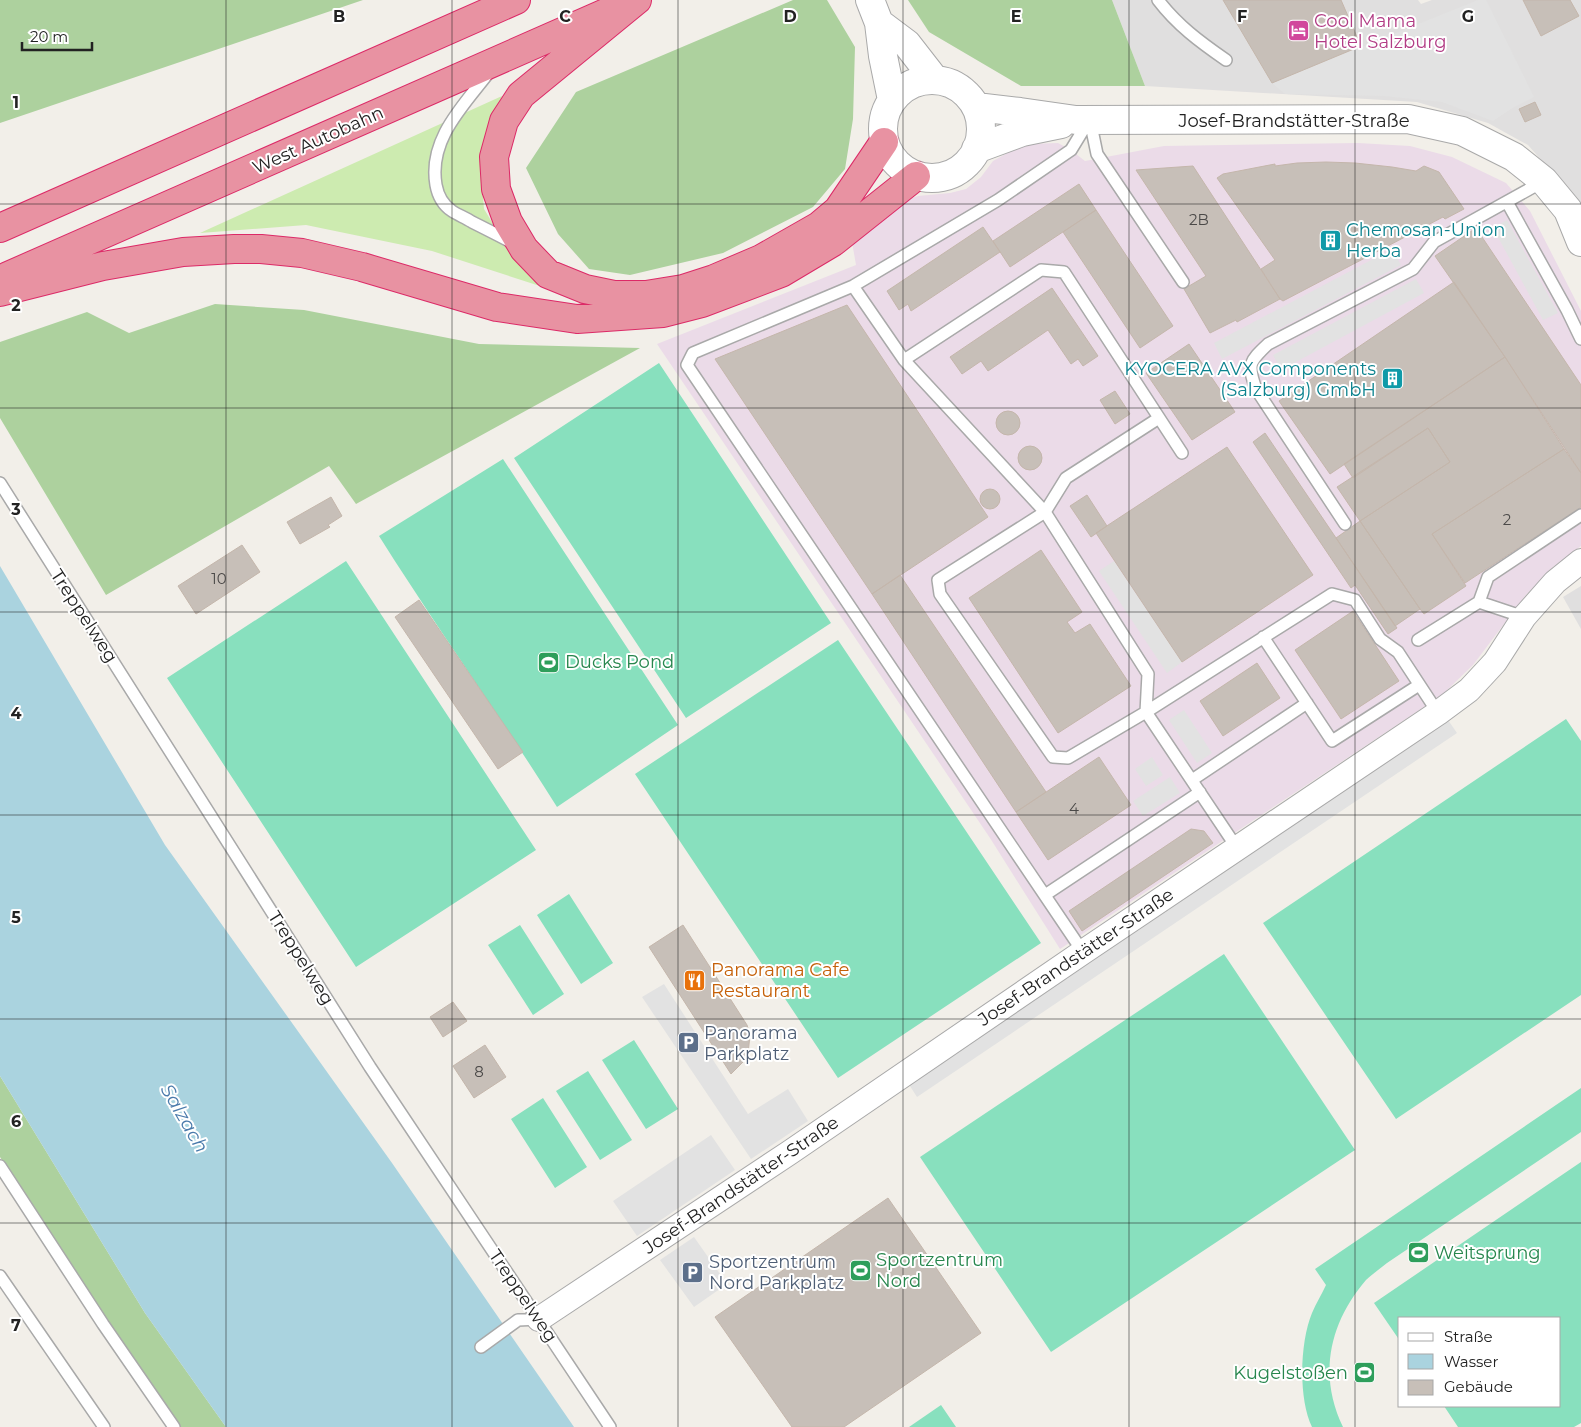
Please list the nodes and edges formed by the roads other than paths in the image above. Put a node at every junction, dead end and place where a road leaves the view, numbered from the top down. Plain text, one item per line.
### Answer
1 (516, 0) edge
2 (636, 0) edge
3 (1158, 0) edge
4 (875, 11) edge
5 (499, 60) junction
6 (1226, 60) dead end
7 (936, 80) junction
8 (892, 100) junction
9 (976, 108) junction
10 (1083, 120) junction
11 (884, 142) junction
12 (976, 149) junction
13 (916, 176) junction
14 (1544, 182) junction
15 (1506, 202) junction
16 (0, 228) edge
17 (1581, 242) edge
18 (524, 249) junction
19 (0, 280) edge
20 (1183, 282) dead end
21 (853, 286) junction
22 (0, 292) edge
23 (1581, 339) edge
24 (904, 360) junction
25 (1159, 418) junction
26 (1182, 452) dead end
27 (0, 483) edge
28 (1045, 512) junction
29 (1581, 515) edge
30 (1345, 524) dead end
31 (1581, 561) edge
32 (1479, 602) junction
33 (1524, 617) junction
34 (1264, 637) junction
35 (1418, 640) dead end
36 (1420, 685) junction
37 (1308, 704) junction
38 (1146, 712) junction
39 (1438, 713) junction
40 (1192, 780) junction
41 (1200, 792) junction
42 (1237, 848) junction
43 (1045, 895) junction
44 (1082, 952) junction
45 (0, 1166) edge
46 (0, 1276) edge
47 (539, 1319) junction
48 (481, 1346) dead end
49 (104, 1427) edge
50 (174, 1427) edge
51 (610, 1427) edge

1 - 16 highway
2 - 5 highway, West Autobahn
2 - 18 highway
3 - 6 lane
4 - 7 street
4 - 8 street
5 - 18 lane
5 - 19 highway, West Autobahn
7 - 8 street
7 - 9 street
8 - 11 street
9 - 10 street, Josef-Brandstätter-Straße
9 - 12 street
10 - 12 street, Josef-Brandstätter-Straße
10 - 14 street, Josef-Brandstätter-Straße
10 - 20 lane
10 - 21 lane
11 - 13 street
11 - 18 highway
12 - 13 street
13 - 22 highway
14 - 15 lane
14 - 17 street, Josef-Brandstätter-Straße
15 - 23 lane
15 - 30 lane
21 - 24 lane
21 - 43 lane
24 - 25 lane
24 - 28 lane
25 - 26 lane
25 - 28 lane
27 - 47 lane, Treppelweg
28 - 38 lane
28 - 38 lane
29 - 32 lane
31 - 33 street, Josef-Brandstätter-Straße
32 - 33 lane
32 - 35 lane
33 - 39 street, Josef-Brandstätter-Straße
34 - 36 lane
34 - 37 lane
34 - 38 lane
36 - 37 lane
36 - 39 lane
37 - 40 lane
38 - 40 lane
39 - 42 street, Josef-Brandstätter-Straße
40 - 41 lane
41 - 42 lane
41 - 43 lane
42 - 44 street, Josef-Brandstätter-Straße
43 - 44 lane
44 - 47 street, Josef-Brandstätter-Straße
45 - 50 lane
46 - 49 lane
47 - 48 lane
47 - 51 lane, Treppelweg

